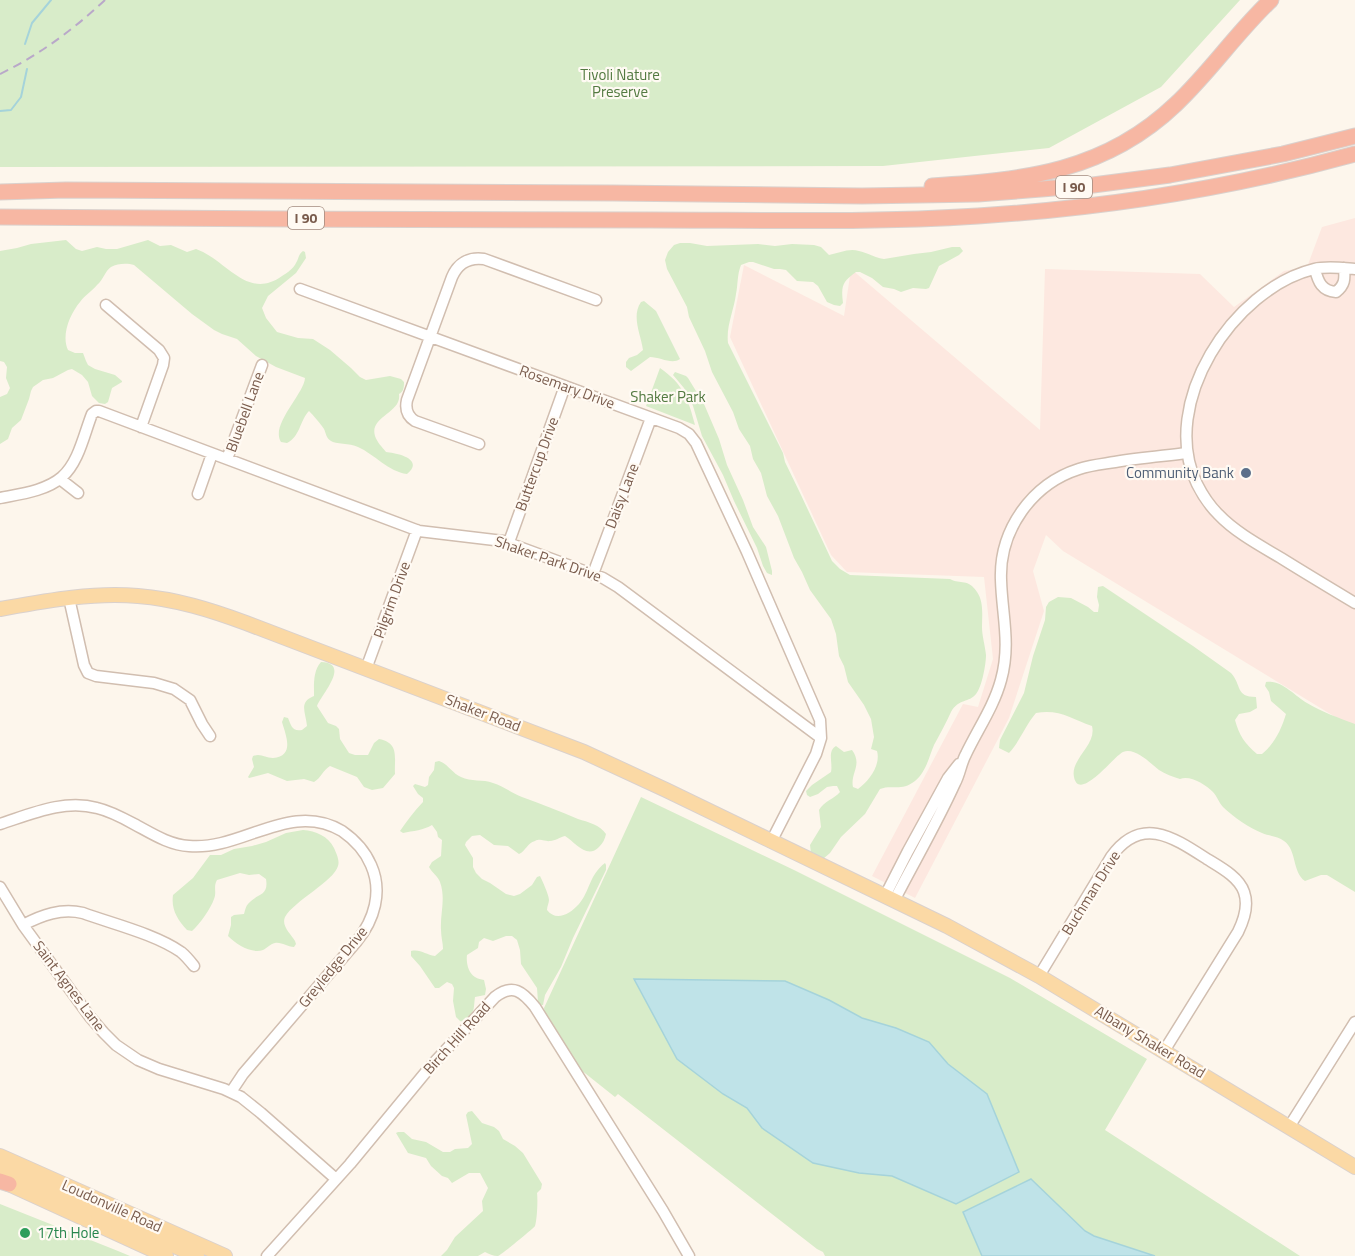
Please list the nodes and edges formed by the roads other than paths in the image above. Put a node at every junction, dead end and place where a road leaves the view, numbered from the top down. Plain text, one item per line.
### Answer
1 (1271, 0) edge
2 (1355, 136) edge
3 (1355, 154) edge
4 (1355, 160) edge
5 (1287, 172) junction
6 (0, 184) edge
7 (66, 190) junction
8 (0, 192) edge
9 (788, 195) junction
10 (0, 217) edge
11 (1315, 269) junction
12 (1350, 269) edge
13 (300, 288) dead end
14 (596, 300) dead end
15 (106, 305) dead end
16 (432, 336) junction
17 (262, 364) dead end
18 (565, 386) junction
19 (651, 418) junction
20 (141, 427) junction
21 (479, 444) dead end
22 (1187, 453) junction
23 (212, 454) junction
24 (227, 459) junction
25 (60, 479) junction
26 (78, 493) dead end
27 (198, 494) dead end
28 (0, 498) edge
29 (417, 531) junction
30 (509, 542) junction
31 (593, 574) junction
32 (69, 598) junction
33 (1355, 603) edge
34 (0, 609) edge
35 (366, 669) junction
36 (210, 736) dead end
37 (820, 738) junction
38 (0, 824) edge
39 (771, 842) junction
40 (0, 887) edge
41 (890, 899) junction
42 (941, 923) joint
43 (23, 926) junction
44 (194, 966) dead end
45 (1039, 976) junction
46 (1355, 1022) edge
47 (1164, 1051) junction
48 (231, 1092) junction
49 (1289, 1127) junction
50 (0, 1156) edge
51 (1355, 1167) edge
52 (0, 1168) edge
53 (336, 1179) junction
54 (2, 1182) edge
55 (166, 1256) edge
56 (197, 1256) edge
57 (225, 1256) edge
58 (267, 1256) edge
59 (689, 1256) edge

1 - 9 highway
2 - 9 highway, I 90
3 - 5 highway, I 90
4 - 5 highway
5 - 10 highway, I 90
6 - 7 highway
7 - 8 highway, I 90
7 - 9 highway, I 90
11 - 12 street
11 - 12 street
11 - 22 street
13 - 16 street, Rosemary Drive
14 - 16 street
15 - 20 street
16 - 18 street, Rosemary Drive
16 - 21 street
17 - 24 street, Bluebell Lane
18 - 19 street, Rosemary Drive
18 - 30 street, Buttercup Drive
19 - 31 street, Daisy Lane
19 - 37 street, Rosemary Drive
20 - 23 street, Shaker Park Drive
20 - 25 street, Shaker Park Drive
22 - 33 street
22 - 41 street
23 - 24 street, Shaker Park Drive
23 - 27 street, Bluebell Lane
24 - 29 street, Shaker Park Drive
25 - 26 street
25 - 28 street
29 - 30 street, Shaker Park Drive
29 - 35 street, Pilgrim Drive
30 - 31 street, Shaker Park Drive
31 - 37 street, Shaker Park Drive
32 - 34 main road, Shaker Road
32 - 35 main road, Shaker Road
32 - 36 street
35 - 39 main road, Shaker Road
37 - 39 street
38 - 48 street, Greyledge Drive
39 - 41 main road, Shaker Road
40 - 43 street, Saint Agnes Lane
41 - 42 main road, Shaker Road
42 - 45 main road, Albany Shaker Road
43 - 44 street
43 - 48 street, Saint Agnes Lane
45 - 47 main road, Albany Shaker Road
45 - 47 street, Buchman Drive
46 - 49 street
47 - 49 main road, Albany Shaker Road
48 - 53 street, Saint Agnes Lane
49 - 51 main road, Albany Shaker Road
50 - 57 main road, Loudonville Road
52 - 56 main road
53 - 58 street, Birch Hill Road
53 - 59 street, Birch Hill Road
54 - 55 main road

